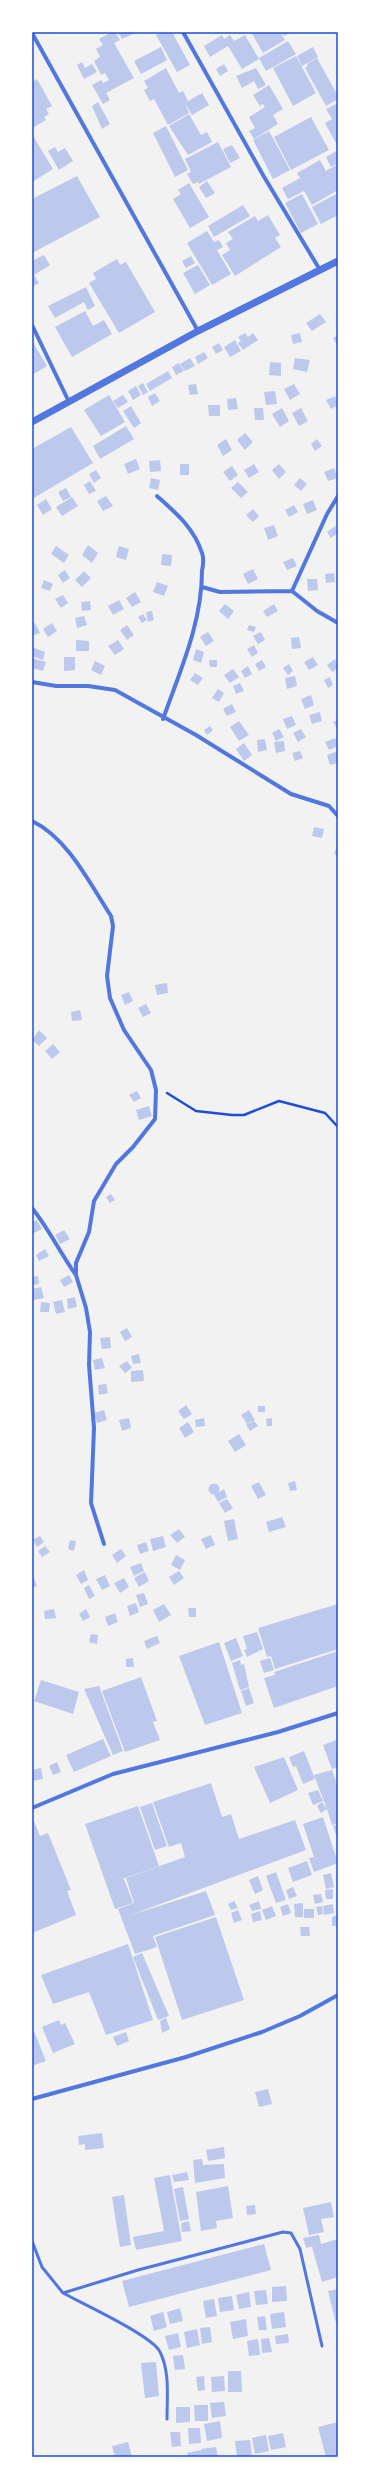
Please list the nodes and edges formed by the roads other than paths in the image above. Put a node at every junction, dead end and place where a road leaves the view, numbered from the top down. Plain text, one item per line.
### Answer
1 (183, 32) edge
2 (32, 33) edge
3 (338, 261) edge
4 (320, 270) junction
5 (32, 325) edge
6 (198, 331) junction
7 (69, 403) junction
8 (32, 422) edge
9 (157, 496) dead end
10 (338, 496) edge
11 (202, 587) junction
12 (292, 591) junction
13 (338, 623) edge
14 (32, 682) edge
15 (163, 719) junction
16 (338, 816) edge
17 (32, 821) edge
18 (32, 1208) edge
19 (76, 1275) junction
20 (104, 1544) dead end
21 (338, 1713) edge
22 (32, 1808) edge
23 (338, 1995) edge
24 (32, 2099) edge
25 (32, 2241) edge
26 (63, 2293) junction
27 (322, 2346) dead end
28 (167, 2419) dead end

1 - 4 street
2 - 6 street
3 - 4 street
4 - 6 street
5 - 7 street
6 - 7 street
7 - 8 street
9 - 11 street
10 - 12 street
11 - 12 street
11 - 15 street
12 - 13 street
14 - 15 street
15 - 16 street
17 - 19 street
18 - 19 street
19 - 20 street
21 - 22 street
23 - 24 street
25 - 26 lane
26 - 27 lane
26 - 28 lane

